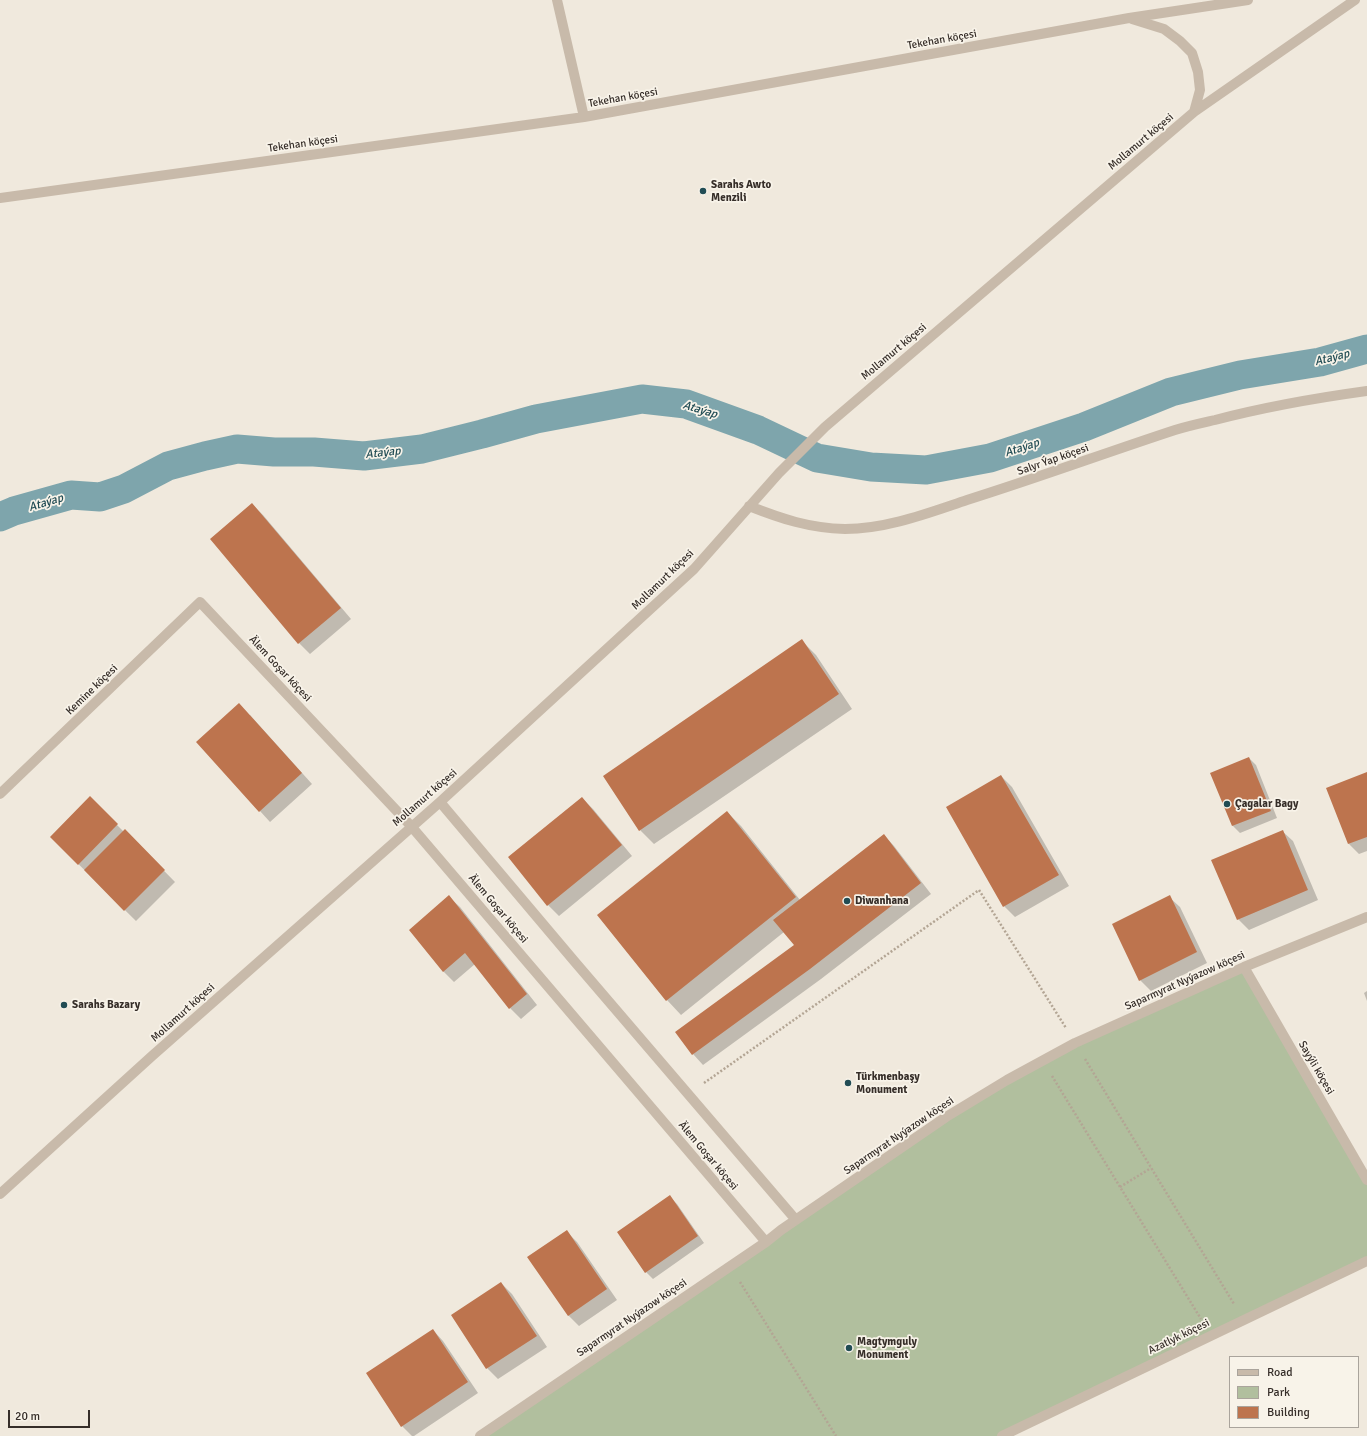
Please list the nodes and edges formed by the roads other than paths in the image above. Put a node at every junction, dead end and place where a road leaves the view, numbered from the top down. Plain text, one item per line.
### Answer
1 (558, 0) edge
2 (1248, 0) edge
3 (1355, 0) edge
4 (1129, 18) junction
5 (1194, 112) junction
6 (584, 117) junction
7 (0, 198) edge
8 (1367, 391) edge
9 (749, 506) junction
10 (200, 602) joint
11 (0, 794) edge
12 (440, 802) junction
13 (411, 826) junction
14 (1367, 917) edge
15 (1244, 967) junction
16 (1367, 1180) edge
17 (0, 1194) edge
18 (796, 1220) junction
19 (766, 1242) junction
20 (1367, 1261) edge
21 (480, 1436) edge
22 (1002, 1436) edge

1 - 6 street
2 - 4 street, Tekehan köçesi
3 - 5 street, Mollamurt köçesi
4 - 5 street
4 - 6 street, Tekehan köçesi
5 - 9 street, Mollamurt köçesi
6 - 7 street, Tekehan köçesi
8 - 9 street, Salyr Ýap köçesi
9 - 12 street, Mollamurt köçesi
10 - 11 street, Kemine köçesi
10 - 13 street, Älem Goşar köçesi
12 - 13 street, Mollamurt köçesi
12 - 18 street
13 - 17 street, Mollamurt köçesi
13 - 19 street, Älem Goşar köçesi
14 - 15 street, Saparmyrat Nyýazow köçesi
15 - 16 street, Sayýli köçesi
15 - 18 street, Saparmyrat Nyýazow köçesi
18 - 19 street, Saparmyrat Nyýazow köçesi
19 - 21 street, Saparmyrat Nyýazow köçesi
20 - 22 street, Azatlyk köçesi

